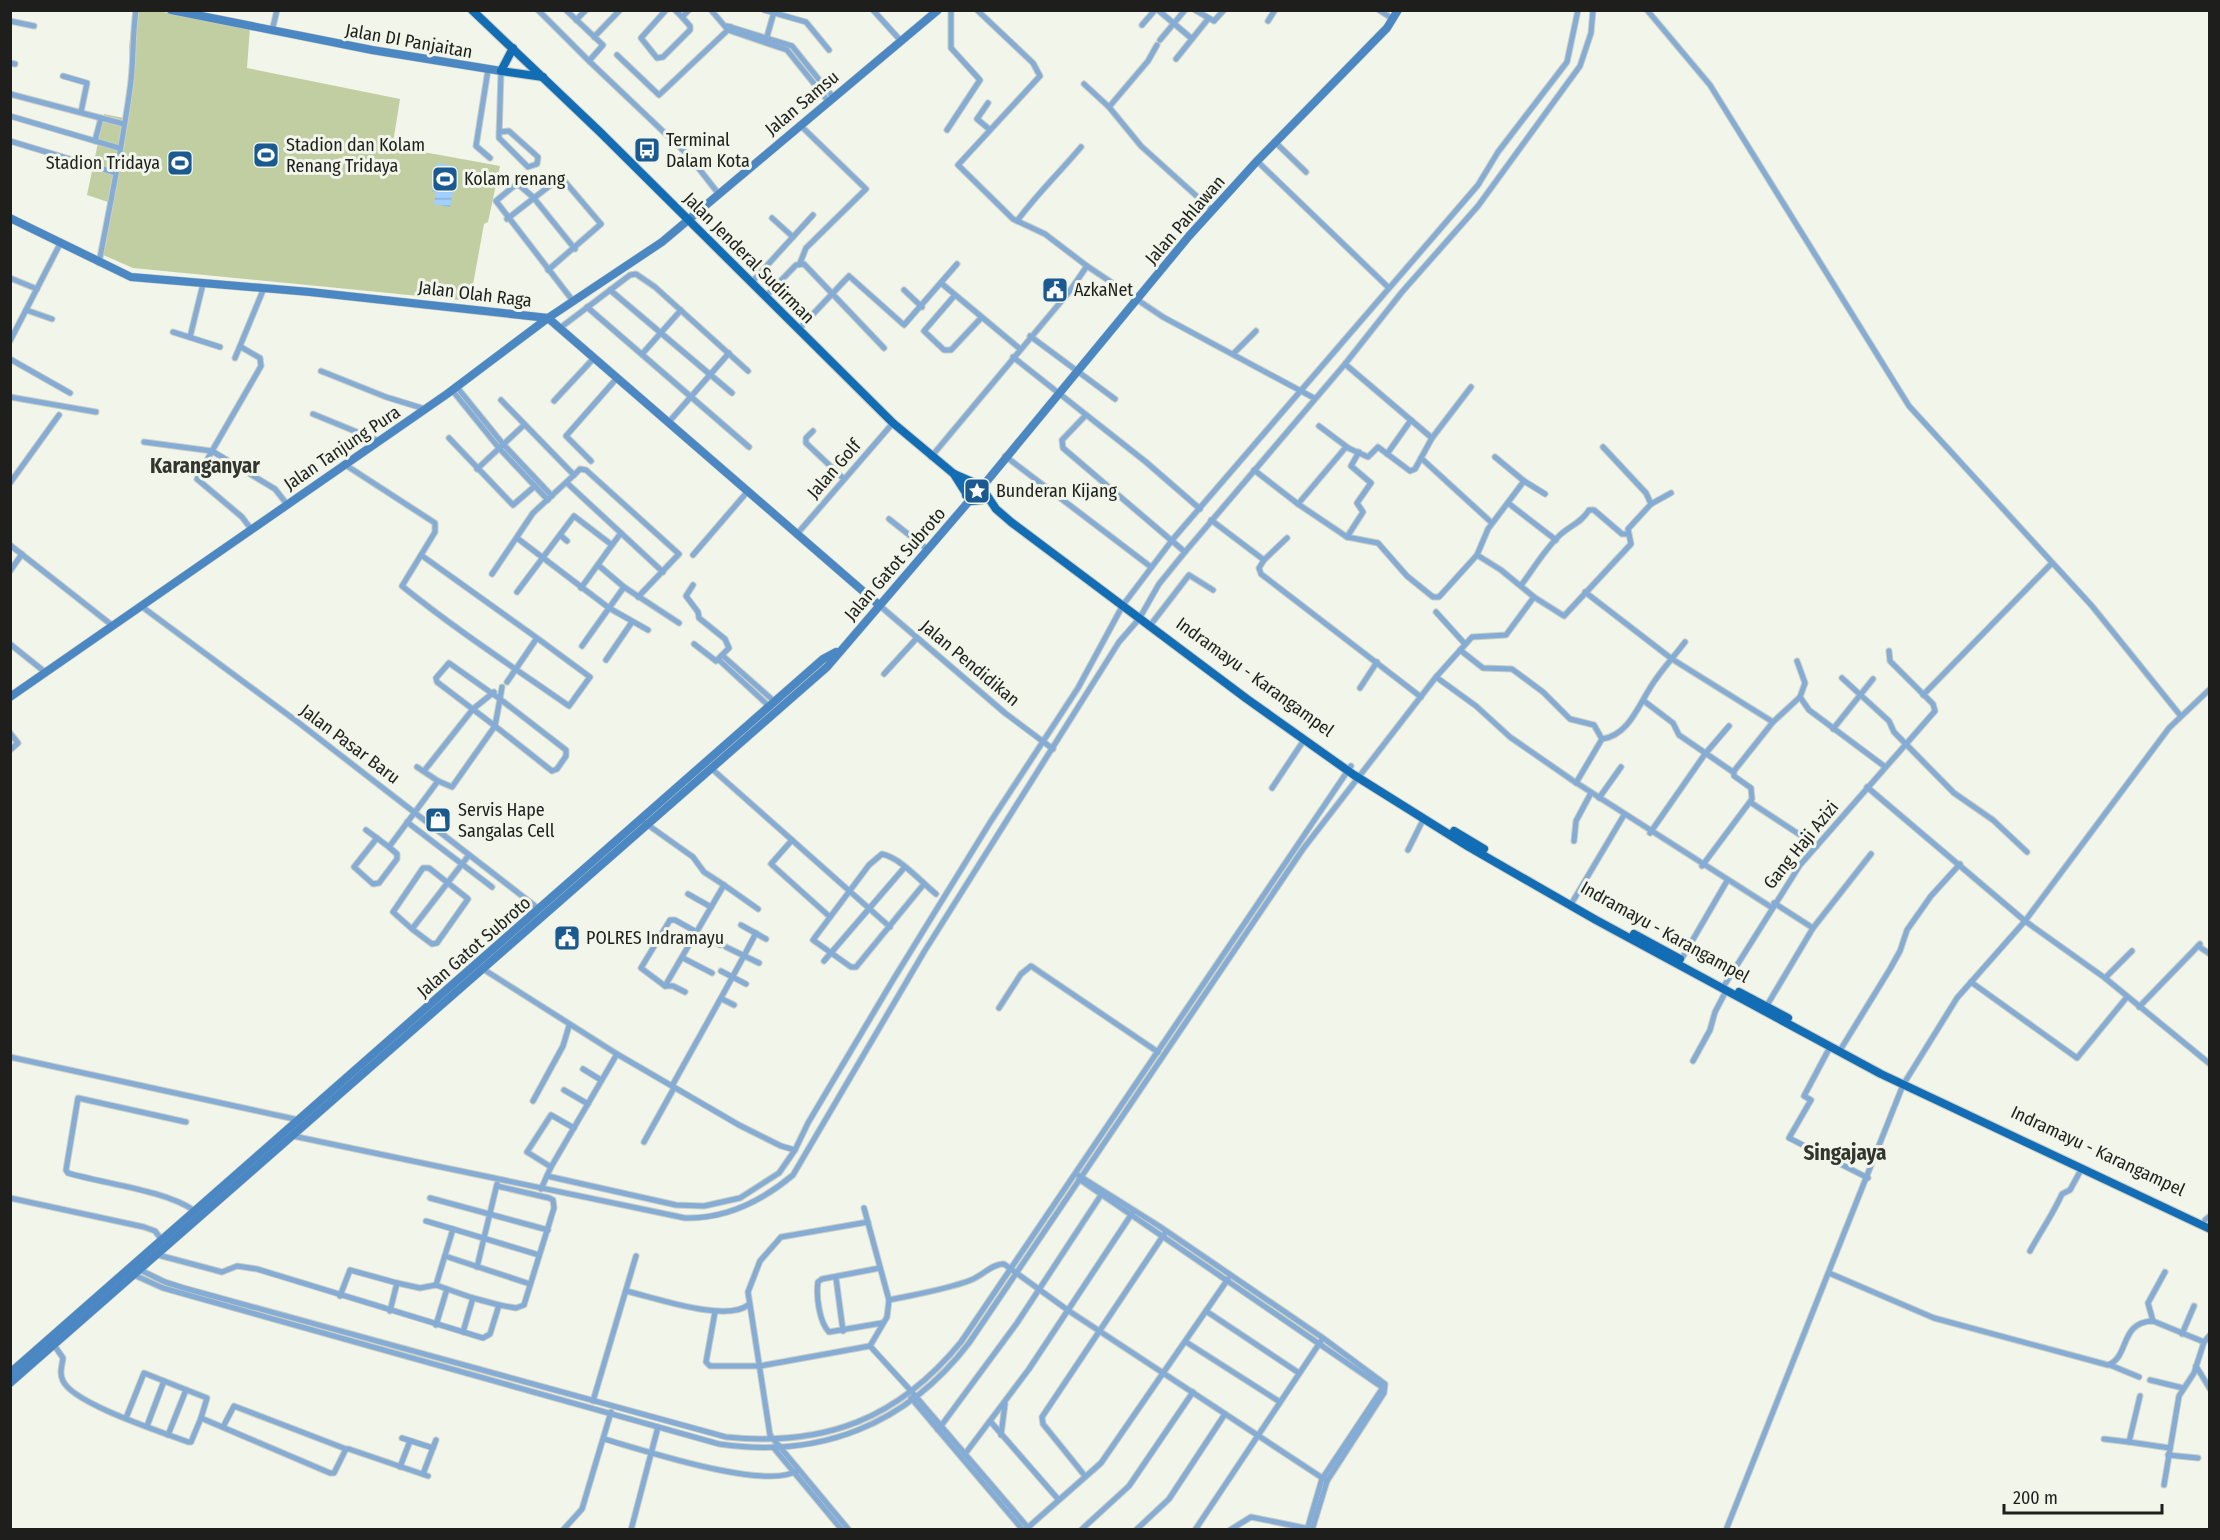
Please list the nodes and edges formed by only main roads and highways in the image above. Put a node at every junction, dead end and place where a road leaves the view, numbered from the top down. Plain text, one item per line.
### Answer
1 (472, 10) edge
2 (513, 48) junction
3 (544, 78) junction
4 (954, 474) junction
5 (981, 487) junction
6 (970, 499) junction
7 (996, 509) junction
8 (1139, 616) junction
9 (1355, 772) junction
10 (1574, 903) junction
11 (1665, 954) junction
12 (1724, 988) junction
13 (2208, 1222) edge

1 - 2 main road, Jalan Jenderal Sudirman
2 - 3 main road, Jalan Jenderal Sudirman
2 - 3 main road
3 - 4 main road, Jalan Jenderal Sudirman
4 - 5 main road
4 - 6 main road
5 - 6 main road
5 - 6 main road
5 - 7 main road
6 - 7 main road
7 - 8 main road, Indramayu - Karangampel
8 - 9 main road, Indramayu - Karangampel
8 - 9 main road, Indramayu - Karangampel
9 - 10 main road, Indramayu - Karangampel
9 - 10 main road
10 - 11 main road, Indramayu - Karangampel
11 - 12 main road, Indramayu - Karangampel
11 - 12 main road, Indramayu - Karangampel
12 - 13 main road, Indramayu - Karangampel

